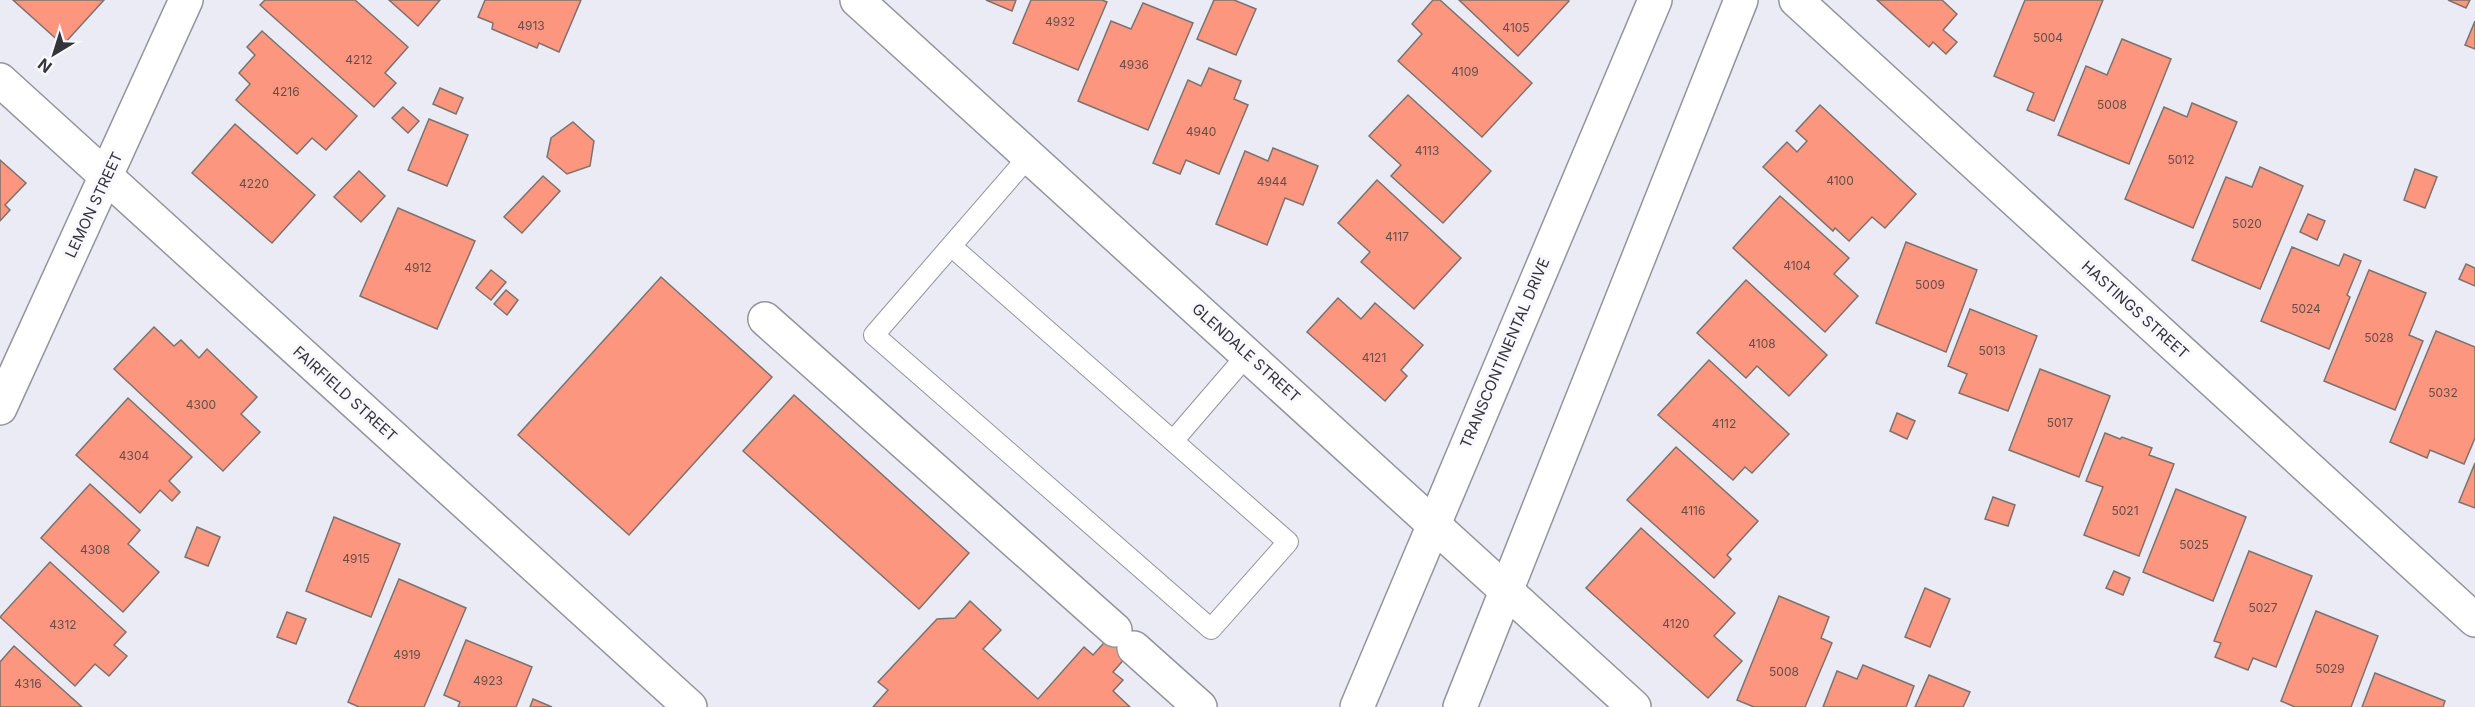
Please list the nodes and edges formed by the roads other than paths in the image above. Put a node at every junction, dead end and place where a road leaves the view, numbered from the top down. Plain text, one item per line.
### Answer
1 (186, 0) edge
2 (857, 0) edge
3 (1655, 0) edge
4 (1741, 0) edge
5 (1796, 0) edge
6 (0, 80) edge
7 (1029, 156) junction
8 (106, 178) junction
9 (951, 246) junction
10 (765, 319) dead end
11 (1247, 355) junction
12 (0, 408) edge
13 (1173, 441) junction
14 (1433, 524) junction
15 (1507, 591) junction
16 (2475, 620) edge
17 (690, 707) edge
18 (1200, 707) edge
19 (1358, 707) edge
20 (1460, 707) edge
21 (1634, 707) edge

1 - 8 street, LEMON STREET
2 - 7 street, GLENDALE STREET
3 - 14 street, TRANSCONTINENTAL DRIVE
4 - 15 street
5 - 16 street, HASTINGS STREET
6 - 8 street, FAIRFIELD STREET
7 - 9 lane
7 - 11 street, GLENDALE STREET
8 - 12 street, LEMON STREET
8 - 17 street, FAIRFIELD STREET
9 - 13 lane
9 - 13 lane
10 - 18 street
11 - 13 lane
11 - 14 street, GLENDALE STREET
14 - 15 street, GLENDALE STREET
14 - 19 street, TRANSCONTINENTAL DRIVE
15 - 20 street
15 - 21 street, GLENDALE STREET

